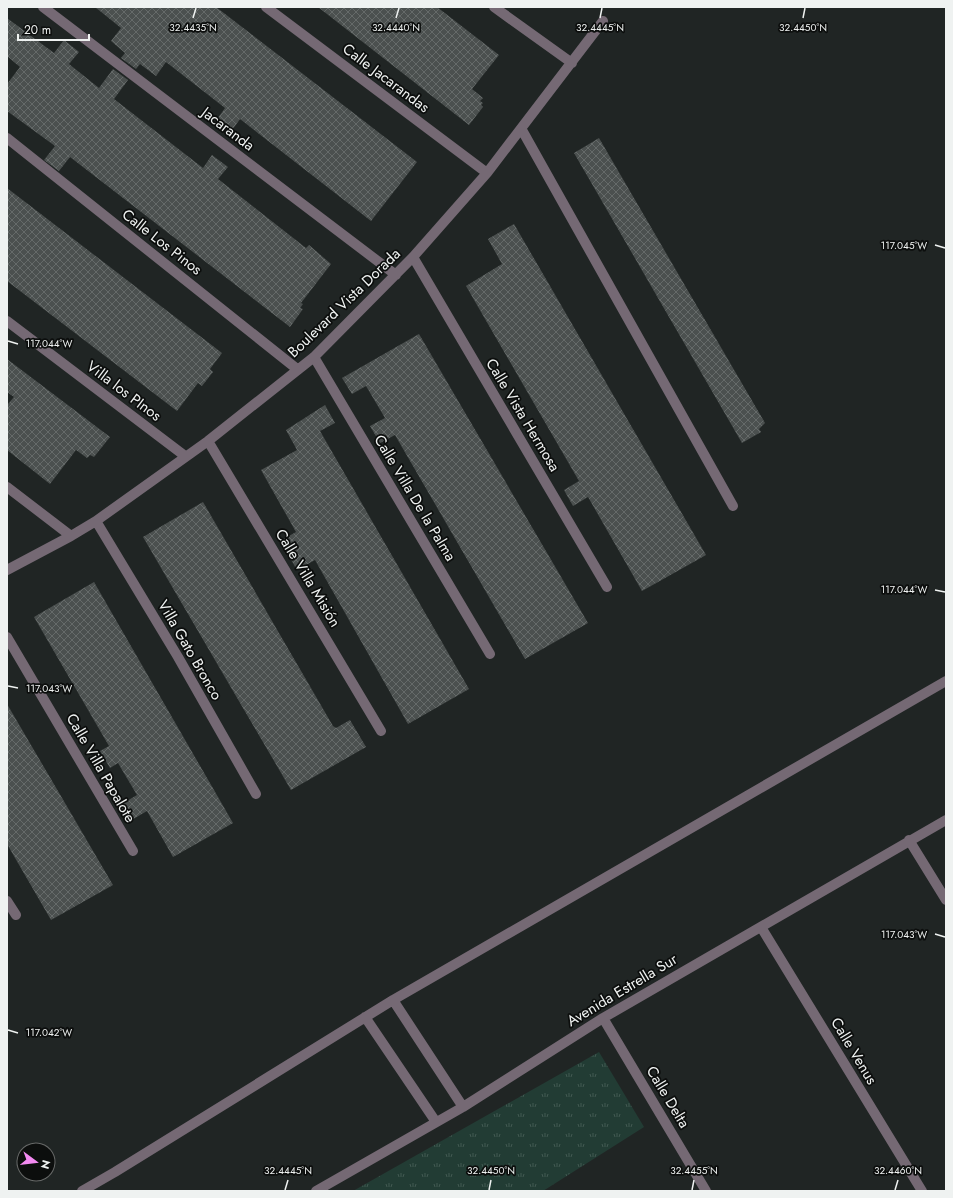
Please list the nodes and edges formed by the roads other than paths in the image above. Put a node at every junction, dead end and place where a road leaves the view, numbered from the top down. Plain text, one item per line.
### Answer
1 (42, 7) edge
2 (266, 7) edge
3 (494, 7) edge
4 (603, 21) dead end
5 (572, 63) junction
6 (522, 130) junction
7 (7, 138) edge
8 (487, 173) junction
9 (413, 257) junction
10 (396, 275) junction
11 (7, 321) edge
12 (314, 357) junction
13 (298, 369) junction
14 (208, 440) junction
15 (185, 456) junction
16 (7, 488) edge
17 (733, 506) dead end
18 (96, 521) junction
19 (71, 536) junction
20 (7, 570) edge
21 (607, 587) dead end
22 (7, 637) edge
23 (490, 654) dead end
24 (946, 681) edge
25 (381, 731) dead end
26 (256, 794) dead end
27 (946, 820) edge
28 (909, 840) junction
29 (133, 851) dead end
30 (946, 900) edge
31 (7, 901) edge
32 (16, 916) dead end
33 (761, 927) junction
34 (393, 1000) junction
35 (366, 1017) junction
36 (604, 1018) junction
37 (463, 1107) junction
38 (436, 1122) junction
39 (82, 1191) edge
40 (316, 1191) edge
41 (706, 1191) edge
42 (922, 1191) edge

1 - 10 street, Jacaranda
2 - 8 street, Calle Jacarandas
3 - 5 street
4 - 5 street, Boulevard Vista Dorada
5 - 6 street, Boulevard Vista Dorada
6 - 8 street, Boulevard Vista Dorada
6 - 17 street
7 - 13 street, Calle Los Pinos
8 - 9 street, Boulevard Vista Dorada
9 - 10 street, Boulevard Vista Dorada
9 - 21 street, Calle Vista Hermosa
10 - 12 street, Boulevard Vista Dorada
11 - 15 street, Villa los PInos
12 - 13 street, Boulevard Vista Dorada
12 - 23 street, Calle Villa De la Palma
13 - 14 street, Boulevard Vista Dorada
14 - 15 street, Boulevard Vista Dorada
14 - 25 street, Calle Villa Misión
15 - 18 street, Boulevard Vista Dorada
16 - 19 street
18 - 19 street, Boulevard Vista Dorada
18 - 26 street, Villa Gato Bronco
19 - 20 street, Boulevard Vista Dorada
22 - 29 street, Calle Villa Papalote
24 - 34 street
27 - 28 street, Avenida Estrella Sur
28 - 30 street
28 - 33 street, Avenida Estrella Sur
31 - 32 street
33 - 36 street, Avenida Estrella Sur
33 - 42 street, Calle Venus
34 - 35 street
34 - 37 street
35 - 38 street
35 - 39 street
36 - 37 street, Avenida Estrella Sur
36 - 41 street, Calle Delta
37 - 38 street, Avenida Estrella Sur
38 - 40 street, Avenida Estrella Sur

